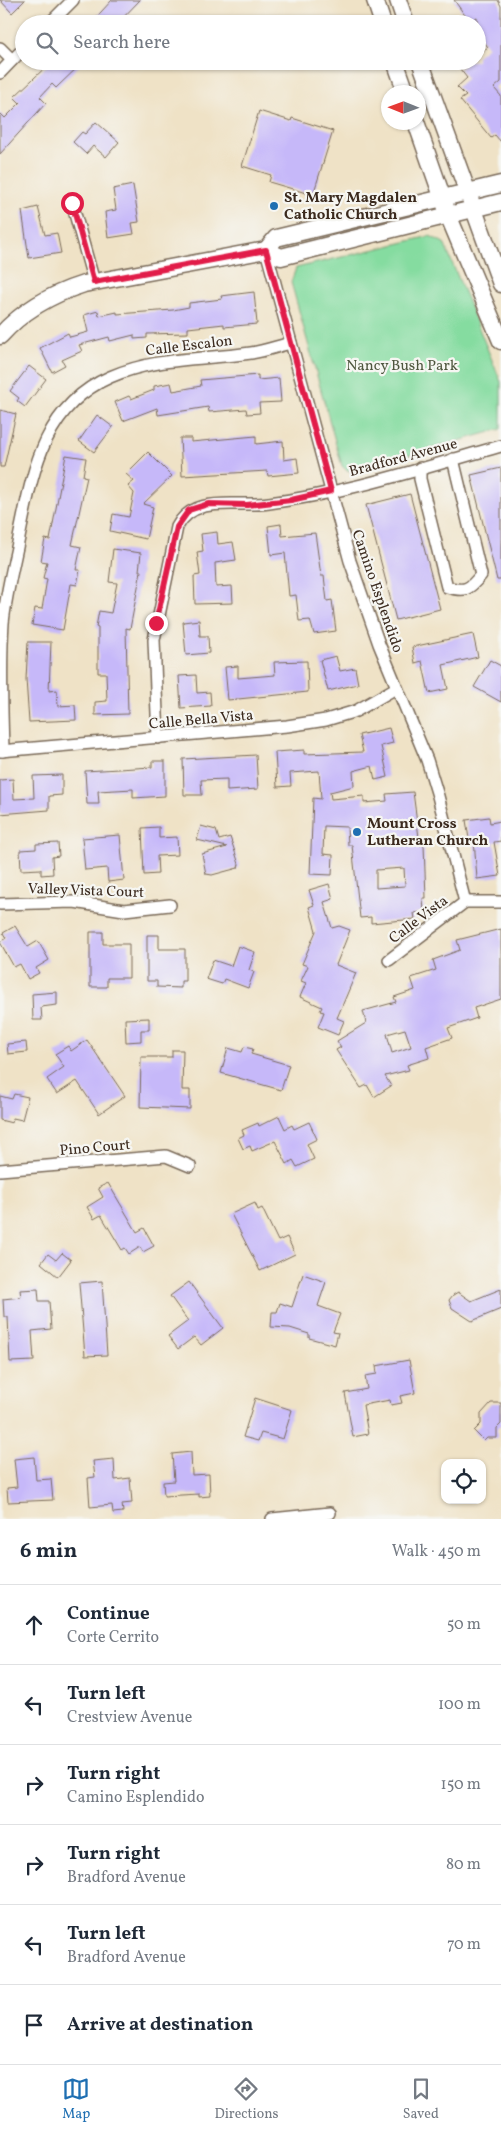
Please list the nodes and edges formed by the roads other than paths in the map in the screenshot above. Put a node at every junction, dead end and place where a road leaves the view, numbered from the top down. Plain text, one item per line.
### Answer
1 (74, 0) edge
2 (375, 0) edge
3 (398, 0) edge
4 (58, 15) edge
5 (380, 15) edge
6 (403, 15) edge
7 (0, 48) edge
8 (15, 57) edge
9 (12, 60) junction
10 (398, 70) edge
11 (423, 70) edge
12 (0, 73) edge
13 (404, 85) edge
14 (419, 130) edge
15 (501, 184) edge
16 (467, 191) junction
17 (442, 197) junction
18 (501, 202) edge
19 (72, 203) dead end
20 (473, 209) junction
21 (449, 215) junction
22 (266, 250) junction
23 (94, 282) junction
24 (501, 284) edge
25 (0, 336) edge
26 (501, 341) edge
27 (291, 343) junction
28 (501, 446) edge
29 (453, 459) junction
30 (420, 468) junction
31 (331, 491) junction
32 (396, 688) junction
33 (158, 738) junction
34 (2, 751) edge
35 (465, 902) junction
36 (501, 902) edge
37 (0, 904) edge
38 (170, 905) dead end
39 (388, 960) dead end
40 (190, 1166) dead end
41 (0, 1170) edge
42 (330, 1513) dead end
43 (272, 1519) edge

1 - 4 street
2 - 5 main road
3 - 6 main road
7 - 9 street
8 - 9 street
9 - 12 street
10 - 13 main road
11 - 16 main road
14 - 17 main road
15 - 16 main road
16 - 17 main road
16 - 20 main road
17 - 21 main road
17 - 22 main road
18 - 20 main road
19 - 23 street
20 - 21 main road
20 - 24 main road
21 - 22 main road
21 - 26 main road
22 - 23 main road
22 - 27 street, Camino Esplendido
23 - 25 main road
27 - 31 street, Camino Esplendido
27 - 34 street, Calle Escalon
28 - 29 street, Bradford Avenue
29 - 30 street, Bradford Avenue
29 - 30 street
30 - 31 street, Bradford Avenue
31 - 32 street, Camino Esplendido
31 - 33 street, Bradford Avenue
32 - 33 street, Calle Bella Vista
32 - 35 street, Camino Esplendido
33 - 34 street, Calle Bella Vista
35 - 36 street
35 - 39 street, Calle Vista
37 - 38 street, Valley Vista Court
40 - 41 street, Pino Court
42 - 43 street

